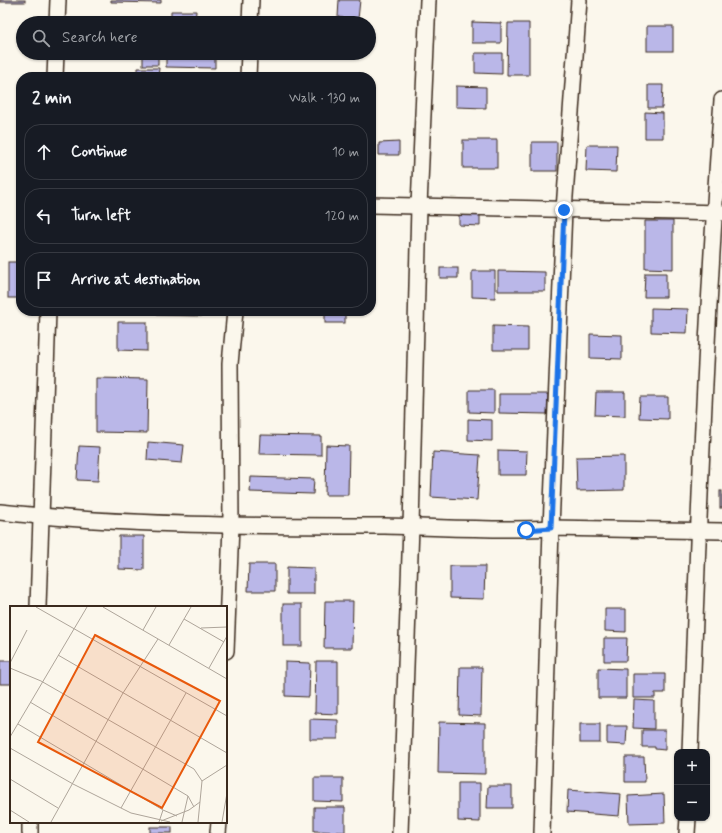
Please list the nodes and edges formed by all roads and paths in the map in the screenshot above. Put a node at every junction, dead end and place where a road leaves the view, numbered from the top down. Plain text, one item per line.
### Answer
1 (58, 0) edge
2 (251, 0) edge
3 (428, 0) edge
4 (579, 0) edge
5 (57, 16) edge
6 (250, 16) edge
7 (56, 60) edge
8 (249, 60) edge
9 (55, 72) edge
10 (248, 72) edge
11 (722, 100) edge
12 (376, 205) edge
13 (419, 206) junction
14 (564, 210) junction
15 (718, 213) edge
16 (48, 316) edge
17 (235, 316) edge
18 (0, 512) edge
19 (41, 516) junction
20 (231, 526) junction
21 (411, 526) junction
22 (551, 528) junction
23 (699, 530) junction
24 (722, 531) edge
25 (38, 606) edge
26 (227, 626) edge
27 (690, 749) edge
28 (688, 821) edge
29 (219, 823) edge
30 (218, 833) edge
31 (400, 833) edge
32 (542, 833) edge
33 (687, 833) edge

1 - 5 street
2 - 6 street
3 - 13 street
4 - 14 street
7 - 9 street
8 - 10 street
11 - 15 street
12 - 13 street
13 - 14 street
13 - 21 street
14 - 15 street
14 - 22 street
15 - 23 street
16 - 19 street
17 - 20 street
18 - 19 street
19 - 20 street
19 - 25 street
20 - 21 street
20 - 26 street
21 - 22 street
21 - 31 street
22 - 23 street
22 - 32 street
23 - 24 street
23 - 27 street
28 - 33 street
29 - 30 street

